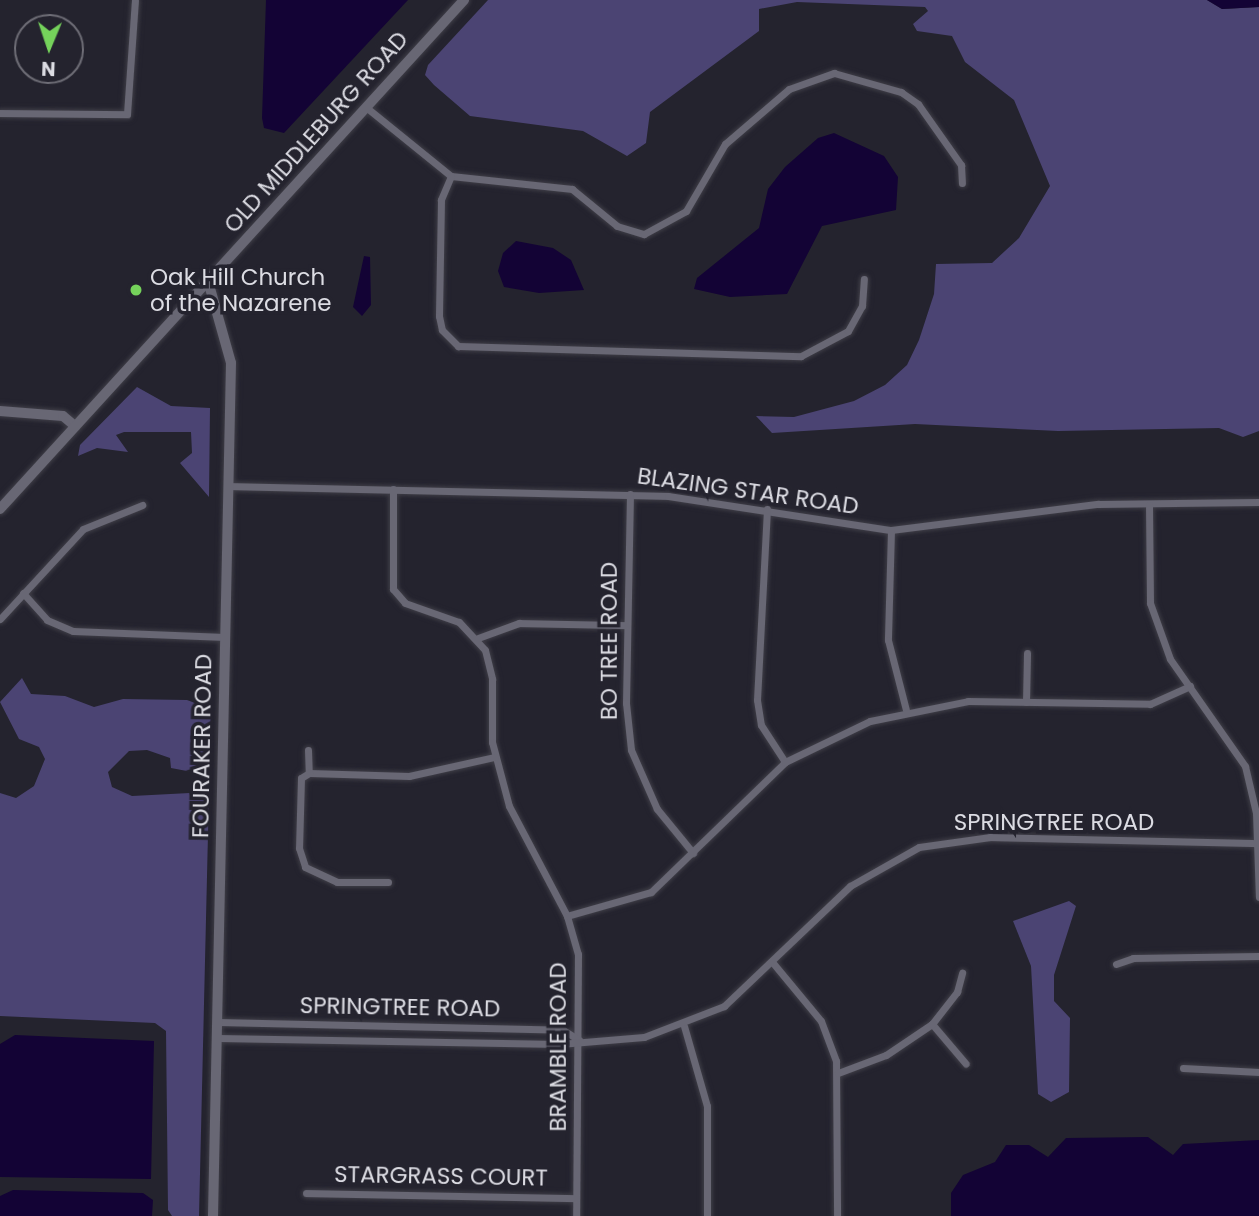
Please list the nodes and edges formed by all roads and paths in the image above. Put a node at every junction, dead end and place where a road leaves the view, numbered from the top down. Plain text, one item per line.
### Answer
1 (135, 0) edge
2 (464, 0) edge
3 (367, 108) junction
4 (0, 113) edge
5 (451, 176) junction
6 (961, 183) dead end
7 (864, 279) dead end
8 (208, 281) junction
9 (0, 411) edge
10 (75, 426) junction
11 (229, 486) junction
12 (393, 489) junction
13 (630, 494) junction
14 (1259, 502) edge
15 (142, 505) dead end
16 (1149, 505) junction
17 (0, 509) edge
18 (767, 509) junction
19 (891, 530) junction
20 (23, 593) junction
21 (0, 619) edge
22 (627, 625) junction
23 (225, 637) junction
24 (478, 638) junction
25 (1027, 653) dead end
26 (1190, 686) junction
27 (1026, 702) junction
28 (906, 710) junction
29 (308, 750) dead end
30 (495, 757) junction
31 (785, 762) junction
32 (309, 773) junction
33 (1257, 843) edge
34 (693, 853) junction
35 (388, 882) dead end
36 (1259, 897) edge
37 (567, 916) junction
38 (1259, 956) edge
39 (773, 963) junction
40 (1116, 964) dead end
41 (962, 973) dead end
42 (218, 1023) junction
43 (932, 1024) junction
44 (684, 1026) junction
45 (218, 1038) junction
46 (579, 1040) junction
47 (966, 1063) dead end
48 (1183, 1068) dead end
49 (1259, 1072) edge
50 (838, 1073) junction
51 (306, 1193) dead end
52 (576, 1198) junction
53 (213, 1216) edge
54 (576, 1216) edge
55 (707, 1216) edge
56 (837, 1216) edge

1 - 4 street
2 - 3 main road, OLD MIDDLEBURG ROAD
3 - 5 street
3 - 8 main road, OLD MIDDLEBURG ROAD
5 - 6 street
5 - 7 street
8 - 10 main road, OLD MIDDLEBURG ROAD
8 - 11 main road, FOURAKER ROAD
9 - 10 main road
10 - 17 main road, OLD MIDDLEBURG ROAD
11 - 12 street, BLAZING STAR ROAD
11 - 23 main road, FOURAKER ROAD
12 - 13 street, BLAZING STAR ROAD
12 - 24 street
13 - 18 street, BLAZING STAR ROAD
13 - 22 street, BO TREE ROAD
14 - 16 street, BLAZING STAR ROAD
15 - 20 street
16 - 19 street, BLAZING STAR ROAD
16 - 26 street
18 - 19 street, BLAZING STAR ROAD
18 - 31 street
19 - 28 street
20 - 21 street
20 - 23 street
22 - 24 street
22 - 34 street, BO TREE ROAD
23 - 42 main road, FOURAKER ROAD
24 - 30 street, BRAMBLE ROAD
25 - 27 street
26 - 27 street
26 - 33 street
27 - 28 street
28 - 31 street
29 - 32 street
30 - 32 street
30 - 37 street, BRAMBLE ROAD
31 - 34 street
32 - 35 street
33 - 36 street
33 - 39 street, SPRINGTREE ROAD
34 - 37 street
37 - 46 street, BRAMBLE ROAD
38 - 40 street
39 - 44 street, SPRINGTREE ROAD
39 - 50 street
41 - 43 street
42 - 45 main road, FOURAKER ROAD
42 - 46 street, SPRINGTREE ROAD
43 - 47 street
43 - 50 street
44 - 46 street, SPRINGTREE ROAD
44 - 55 street
45 - 46 street, SPRINGTREE ROAD
45 - 53 main road, FOURAKER ROAD
46 - 52 street, BRAMBLE ROAD
48 - 49 street
50 - 56 street
51 - 52 street, STARGRASS COURT
52 - 54 street, BRAMBLE ROAD

